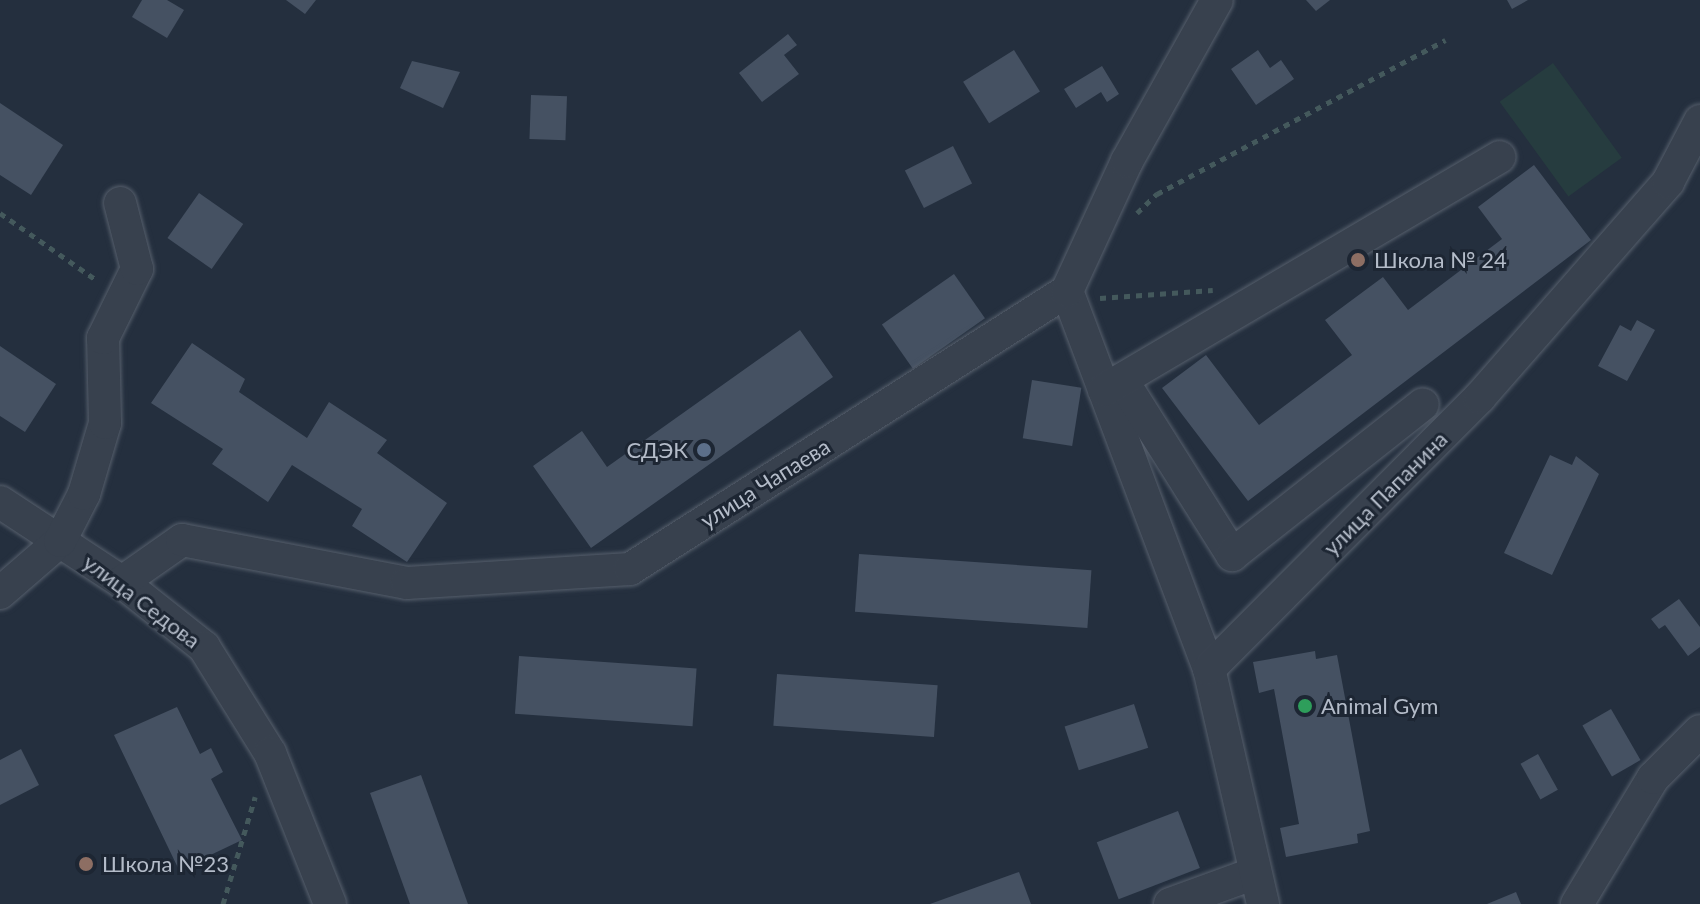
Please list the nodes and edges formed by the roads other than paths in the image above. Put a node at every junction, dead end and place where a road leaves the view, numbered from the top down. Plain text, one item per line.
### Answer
1 (1217, 0) edge
2 (1700, 121) edge
3 (1500, 157) dead end
4 (120, 203) dead end
5 (1067, 291) junction
6 (1113, 385) junction
7 (1423, 404) dead end
8 (0, 502) edge
9 (60, 541) junction
10 (122, 582) junction
11 (0, 593) edge
12 (1209, 669) junction
13 (1700, 731) edge
14 (1255, 873) junction
15 (330, 904) edge
16 (1170, 904) edge
17 (1263, 904) edge
18 (1577, 904) edge

1 - 5 street
2 - 12 street, улица Папанина
3 - 6 street
4 - 9 street
5 - 6 street
5 - 10 street, улица Чапаева
6 - 7 street
6 - 12 street
8 - 9 street, улица Седова
9 - 10 street, улица Седова
9 - 11 street
10 - 15 street, улица Седова
12 - 14 street
13 - 18 street
14 - 16 street
14 - 17 street

